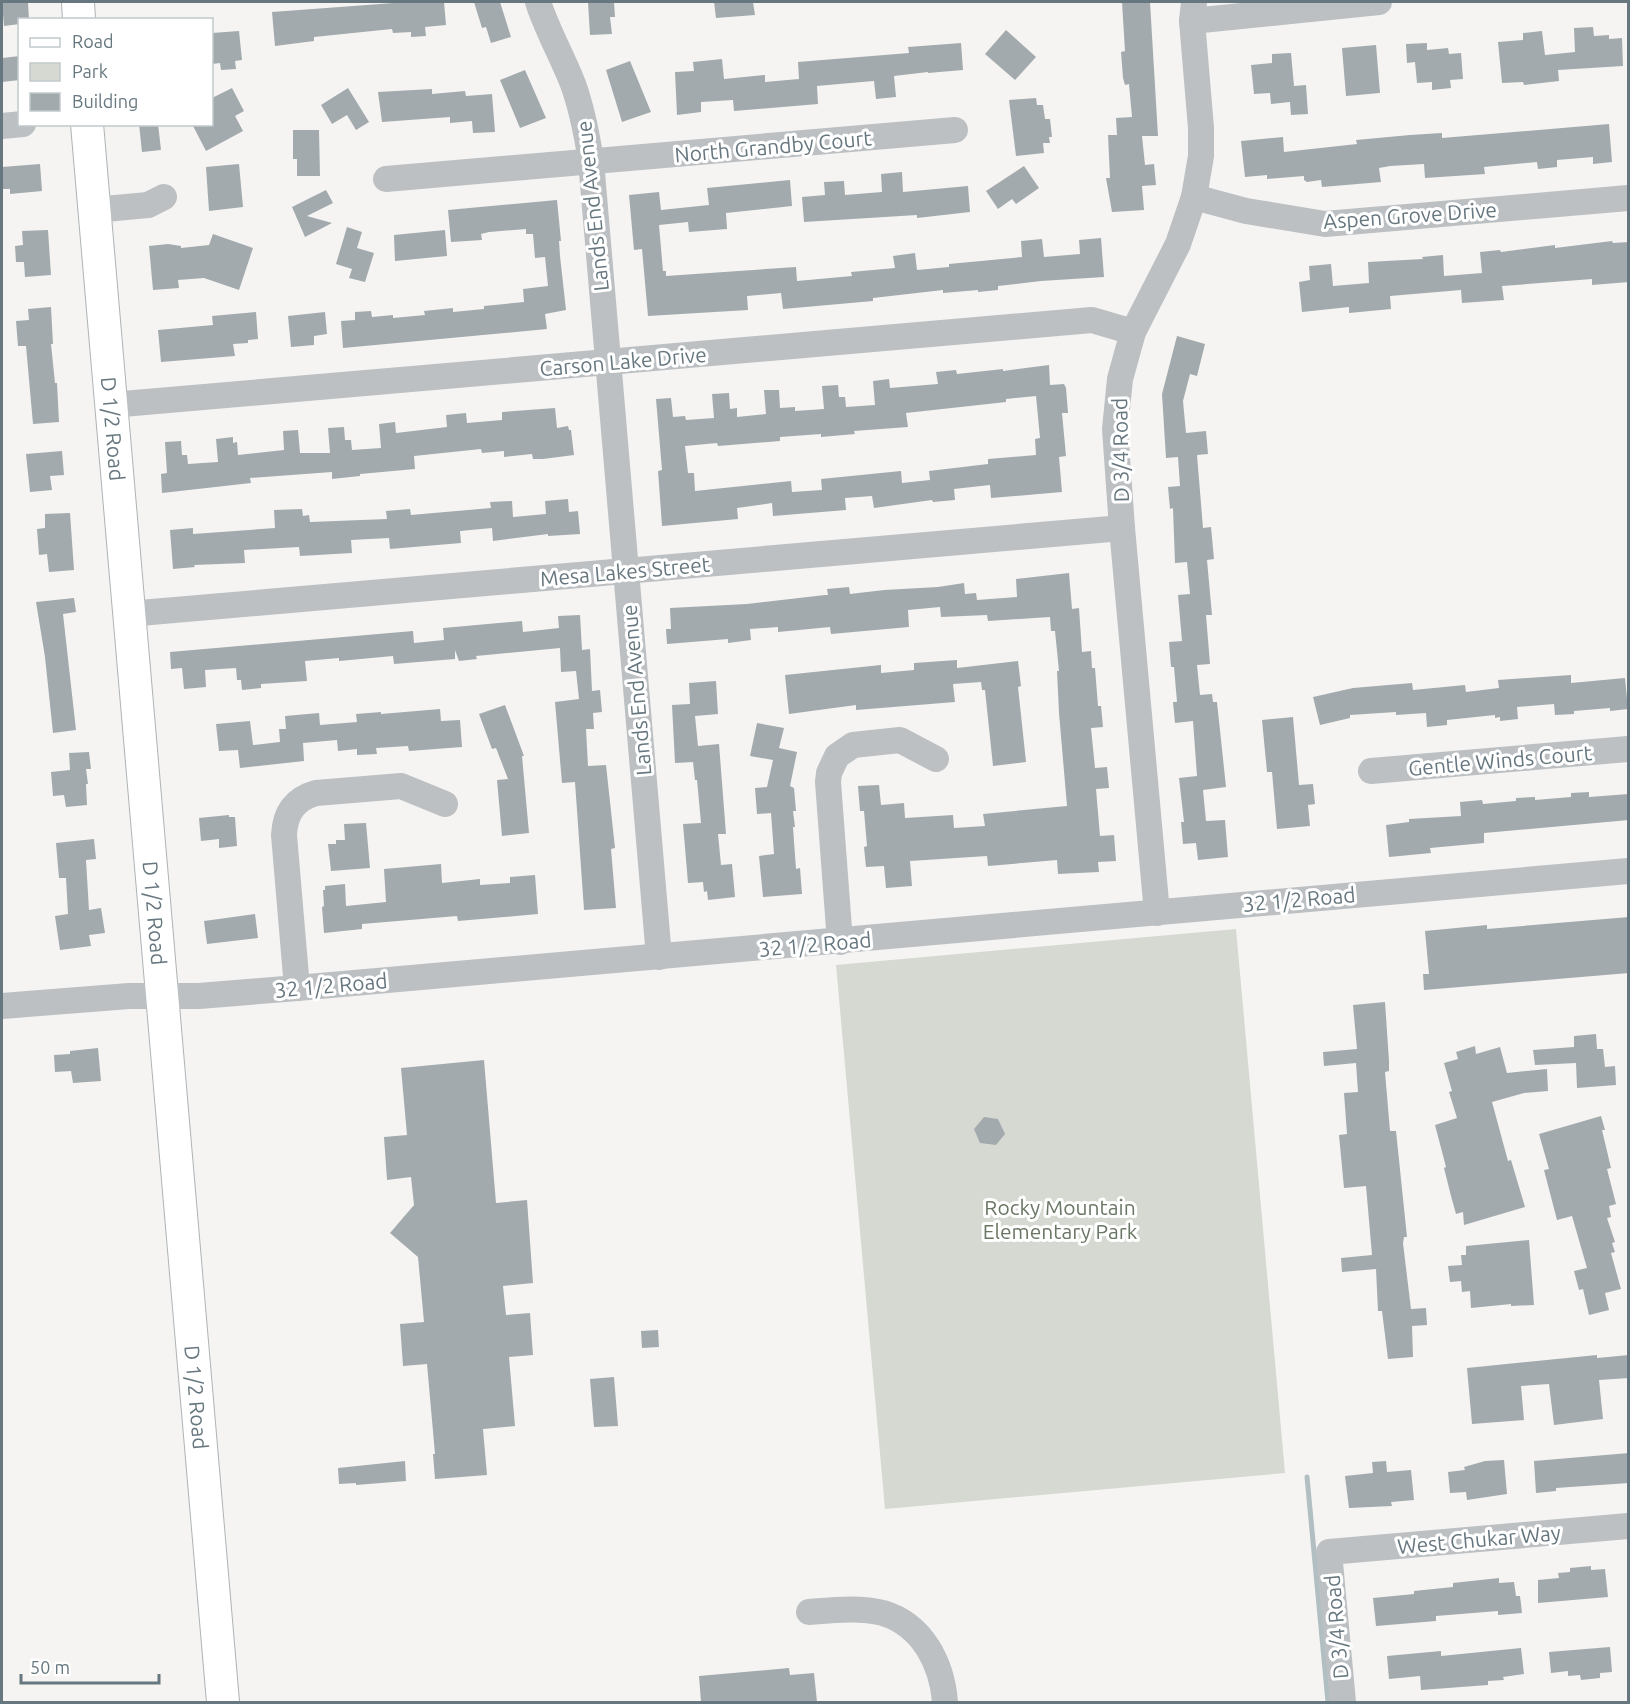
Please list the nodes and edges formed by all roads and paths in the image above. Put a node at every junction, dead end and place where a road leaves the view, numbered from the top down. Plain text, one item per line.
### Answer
1 (78, 2) edge
2 (538, 2) edge
3 (1378, 2) edge
4 (1193, 11) edge
5 (79, 18) edge
6 (18, 124) edge
7 (2, 126) edge
8 (87, 126) edge
9 (955, 130) dead end
10 (591, 161) junction
11 (386, 179) dead end
12 (164, 197) dead end
13 (1194, 197) junction
14 (1629, 198) edge
15 (94, 210) junction
16 (1133, 332) junction
17 (608, 362) junction
18 (111, 405) junction
19 (1122, 528) junction
20 (626, 571) junction
21 (128, 614) junction
22 (1629, 749) edge
23 (936, 759) dead end
24 (1371, 771) dead end
25 (444, 804) dead end
26 (1629, 871) edge
27 (1157, 913) junction
28 (840, 942) junction
29 (660, 957) junction
30 (297, 988) junction
31 (163, 996) junction
32 (2, 1006) edge
33 (1629, 1526) edge
34 (1329, 1552) joint
35 (809, 1612) dead end
36 (223, 1702) edge
37 (945, 1702) edge
38 (1343, 1702) edge

1 - 5 main road
2 - 10 street, Lands End Avenue
3 - 4 street
4 - 13 street, D 3/4 Road
6 - 7 street
8 - 15 main road, D 1/2 Road
9 - 10 street, North Grandby Court
10 - 11 street, North Grandby Court
10 - 17 street, Lands End Avenue
12 - 15 street
13 - 14 street, Aspen Grove Drive
13 - 16 street, D 3/4 Road
15 - 18 main road, D 1/2 Road
16 - 17 street, Carson Lake Drive
16 - 19 street, D 3/4 Road
17 - 18 street, Carson Lake Drive
17 - 20 street, Lands End Avenue
18 - 21 main road, D 1/2 Road
19 - 20 street, Mesa Lakes Street
19 - 27 street, D 3/4 Road
20 - 21 street, Mesa Lakes Street
20 - 29 street, Lands End Avenue
21 - 31 main road, D 1/2 Road
22 - 24 street, Gentle Winds Court
23 - 28 street
25 - 30 street
26 - 27 street, 32 1/2 Road
27 - 28 street, 32 1/2 Road
28 - 29 street, 32 1/2 Road
29 - 30 street, 32 1/2 Road
30 - 31 street, 32 1/2 Road
31 - 32 street, 32 1/2 Road
31 - 36 main road, D 1/2 Road
33 - 34 street, West Chukar Way
34 - 38 street, D 3/4 Road
35 - 37 street

